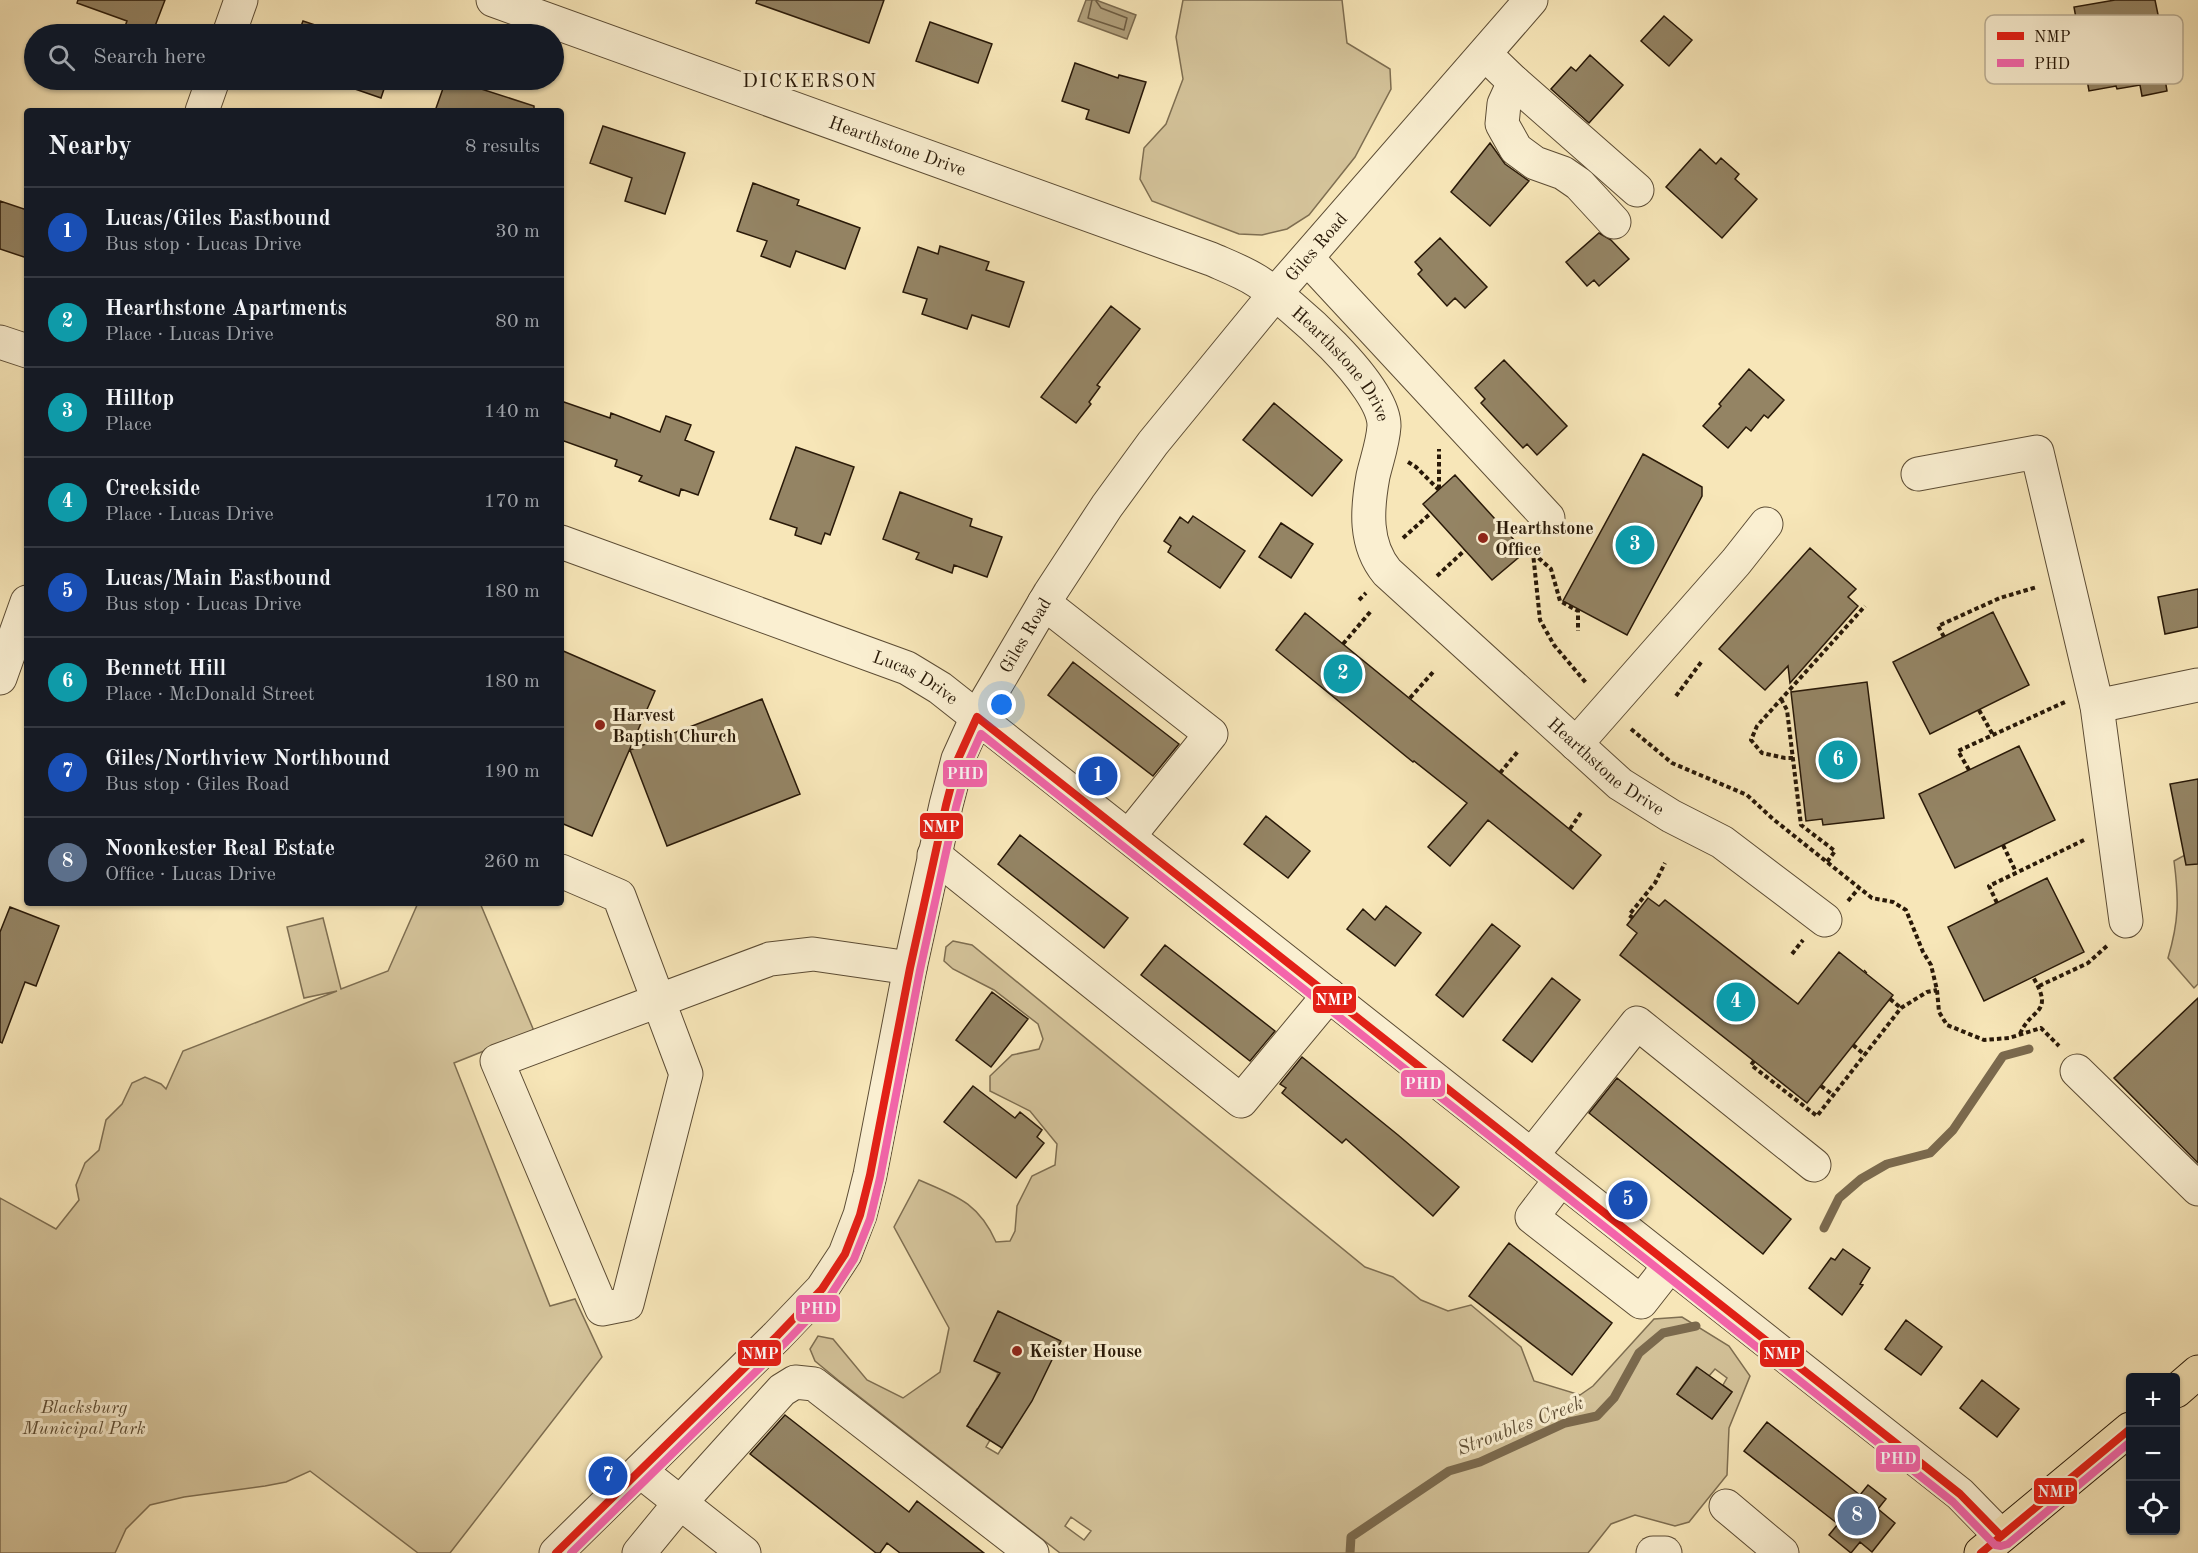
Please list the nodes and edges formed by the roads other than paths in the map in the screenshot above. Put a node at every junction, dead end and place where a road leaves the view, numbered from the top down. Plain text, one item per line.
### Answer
1 (241, 0) edge
2 (493, 0) edge
3 (1531, 0) edge
4 (233, 24) edge
5 (560, 24) edge
6 (564, 26) edge
7 (1485, 54) junction
8 (1514, 82) junction
9 (209, 90) edge
10 (203, 108) edge
11 (1575, 135) junction
12 (1563, 173) junction
13 (1637, 190) dead end
14 (1614, 222) dead end
15 (1307, 258) junction
16 (1275, 294) junction
17 (0, 342) edge
18 (24, 350) edge
19 (1918, 474) dead end
20 (1766, 524) dead end
21 (1538, 528) road end
22 (564, 543) edge
23 (1044, 603) junction
24 (24, 610) edge
25 (0, 678) edge
26 (2198, 685) edge
27 (2097, 706) junction
28 (977, 717) junction
29 (1575, 744) junction
30 (1129, 836) junction
31 (934, 855) junction
32 (564, 872) edge
33 (1825, 920) dead end
34 (2126, 921) dead end
35 (910, 968) junction
36 (1329, 995) junction
37 (658, 1001) junction
38 (2069, 1060) road end
39 (1532, 1155) junction
40 (1814, 1165) dead end
41 (1562, 1179) junction
42 (2198, 1189) edge
43 (1670, 1264) junction
44 (2198, 1372) edge
45 (2180, 1387) edge
46 (2126, 1432) edge
47 (640, 1471) junction
48 (681, 1503) junction
49 (1726, 1506) dead end
50 (1991, 1545) edge
51 (556, 1553) edge
52 (639, 1553) edge
53 (744, 1553) edge
54 (1032, 1553) edge
55 (1653, 1553) edge
56 (1665, 1553) edge
57 (1782, 1553) edge

1 - 4 street
2 - 5 street, Hearthstone Drive
3 - 7 street, Giles Road
6 - 16 street, Hearthstone Drive
7 - 8 street
7 - 15 street, Giles Road
8 - 11 street
8 - 12 street
9 - 10 street
11 - 12 street
11 - 13 street
12 - 14 street
15 - 16 street, Giles Road
15 - 21 street
16 - 23 street, Giles Road
16 - 29 street, Hearthstone Drive
17 - 18 street
19 - 27 street
20 - 29 street
22 - 28 street, Lucas Drive
23 - 28 street, Giles Road
23 - 30 street
24 - 25 street
26 - 27 street
27 - 34 street
28 - 30 street, Lucas Drive
28 - 31 street, Giles Road
29 - 33 street, Hearthstone Drive
30 - 36 street, Lucas Drive
31 - 35 street, Giles Road
31 - 36 street
32 - 37 street
35 - 37 street
35 - 47 street, Giles Road
36 - 39 street, Lucas Drive
37 - 37 street
38 - 42 street
39 - 40 street
39 - 41 street, Lucas Drive
41 - 43 street, Lucas Drive
41 - 43 street
43 - 50 street, Lucas Drive
44 - 45 main road
46 - 50 main road
47 - 48 street
47 - 51 street, Giles Road
48 - 52 street
48 - 53 street
48 - 54 street
49 - 57 street
55 - 56 street

